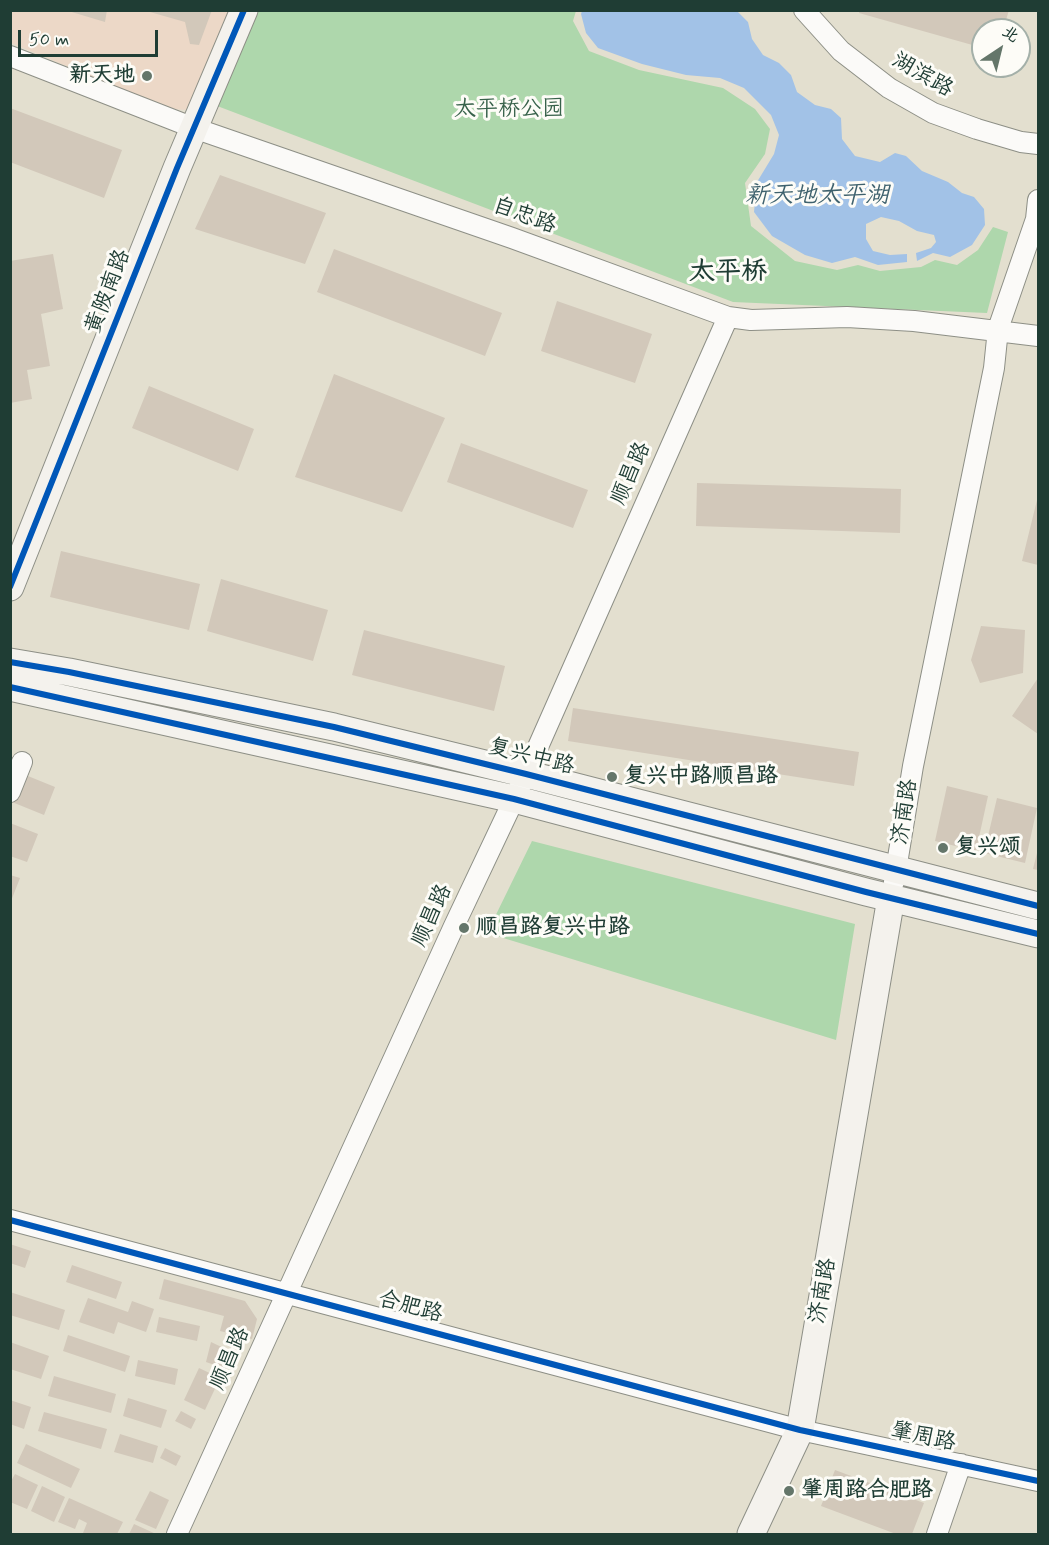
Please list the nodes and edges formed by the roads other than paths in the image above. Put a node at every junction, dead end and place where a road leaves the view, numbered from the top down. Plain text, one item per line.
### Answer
1 (244, 10) edge
2 (804, 10) edge
3 (10, 56) edge
4 (194, 128) junction
5 (1038, 144) edge
6 (1038, 200) edge
7 (728, 317) junction
8 (998, 329) junction
9 (1038, 336) edge
10 (10, 587) edge
11 (10, 662) edge
12 (10, 687) edge
13 (22, 762) dead end
14 (526, 774) junction
15 (10, 792) edge
16 (514, 799) junction
17 (897, 870) junction
18 (891, 898) junction
19 (1038, 906) edge
20 (1038, 934) edge
21 (10, 1220) edge
22 (287, 1294) junction
23 (800, 1430) junction
24 (961, 1464) junction
25 (1038, 1481) edge
26 (177, 1534) edge
27 (751, 1534) edge
28 (937, 1534) edge

1 - 4 main road, 黄陂南路
2 - 5 street, 湖滨路
3 - 4 street, 自忠路
4 - 7 street, 自忠路
4 - 10 main road, 黄陂南路
6 - 8 street, 济南路
7 - 8 street, 自忠路
7 - 14 street, 顺昌路
8 - 9 street, 自忠路
8 - 17 street, 济南路
11 - 14 main road, 复兴中路
12 - 16 main road, 复兴中路
13 - 15 street
14 - 16 street, 顺昌路
14 - 17 main road, 复兴中路
16 - 18 main road, 复兴中路
16 - 22 street, 顺昌路
17 - 18 street, 济南路
17 - 19 main road, 复兴中路
18 - 20 main road, 复兴中路
18 - 23 main road, 济南路
21 - 22 street, 合肥路
22 - 23 street, 合肥路
22 - 26 street, 顺昌路
23 - 24 street, 肇周路
23 - 27 main road
24 - 25 street, 肇周路
24 - 28 street

